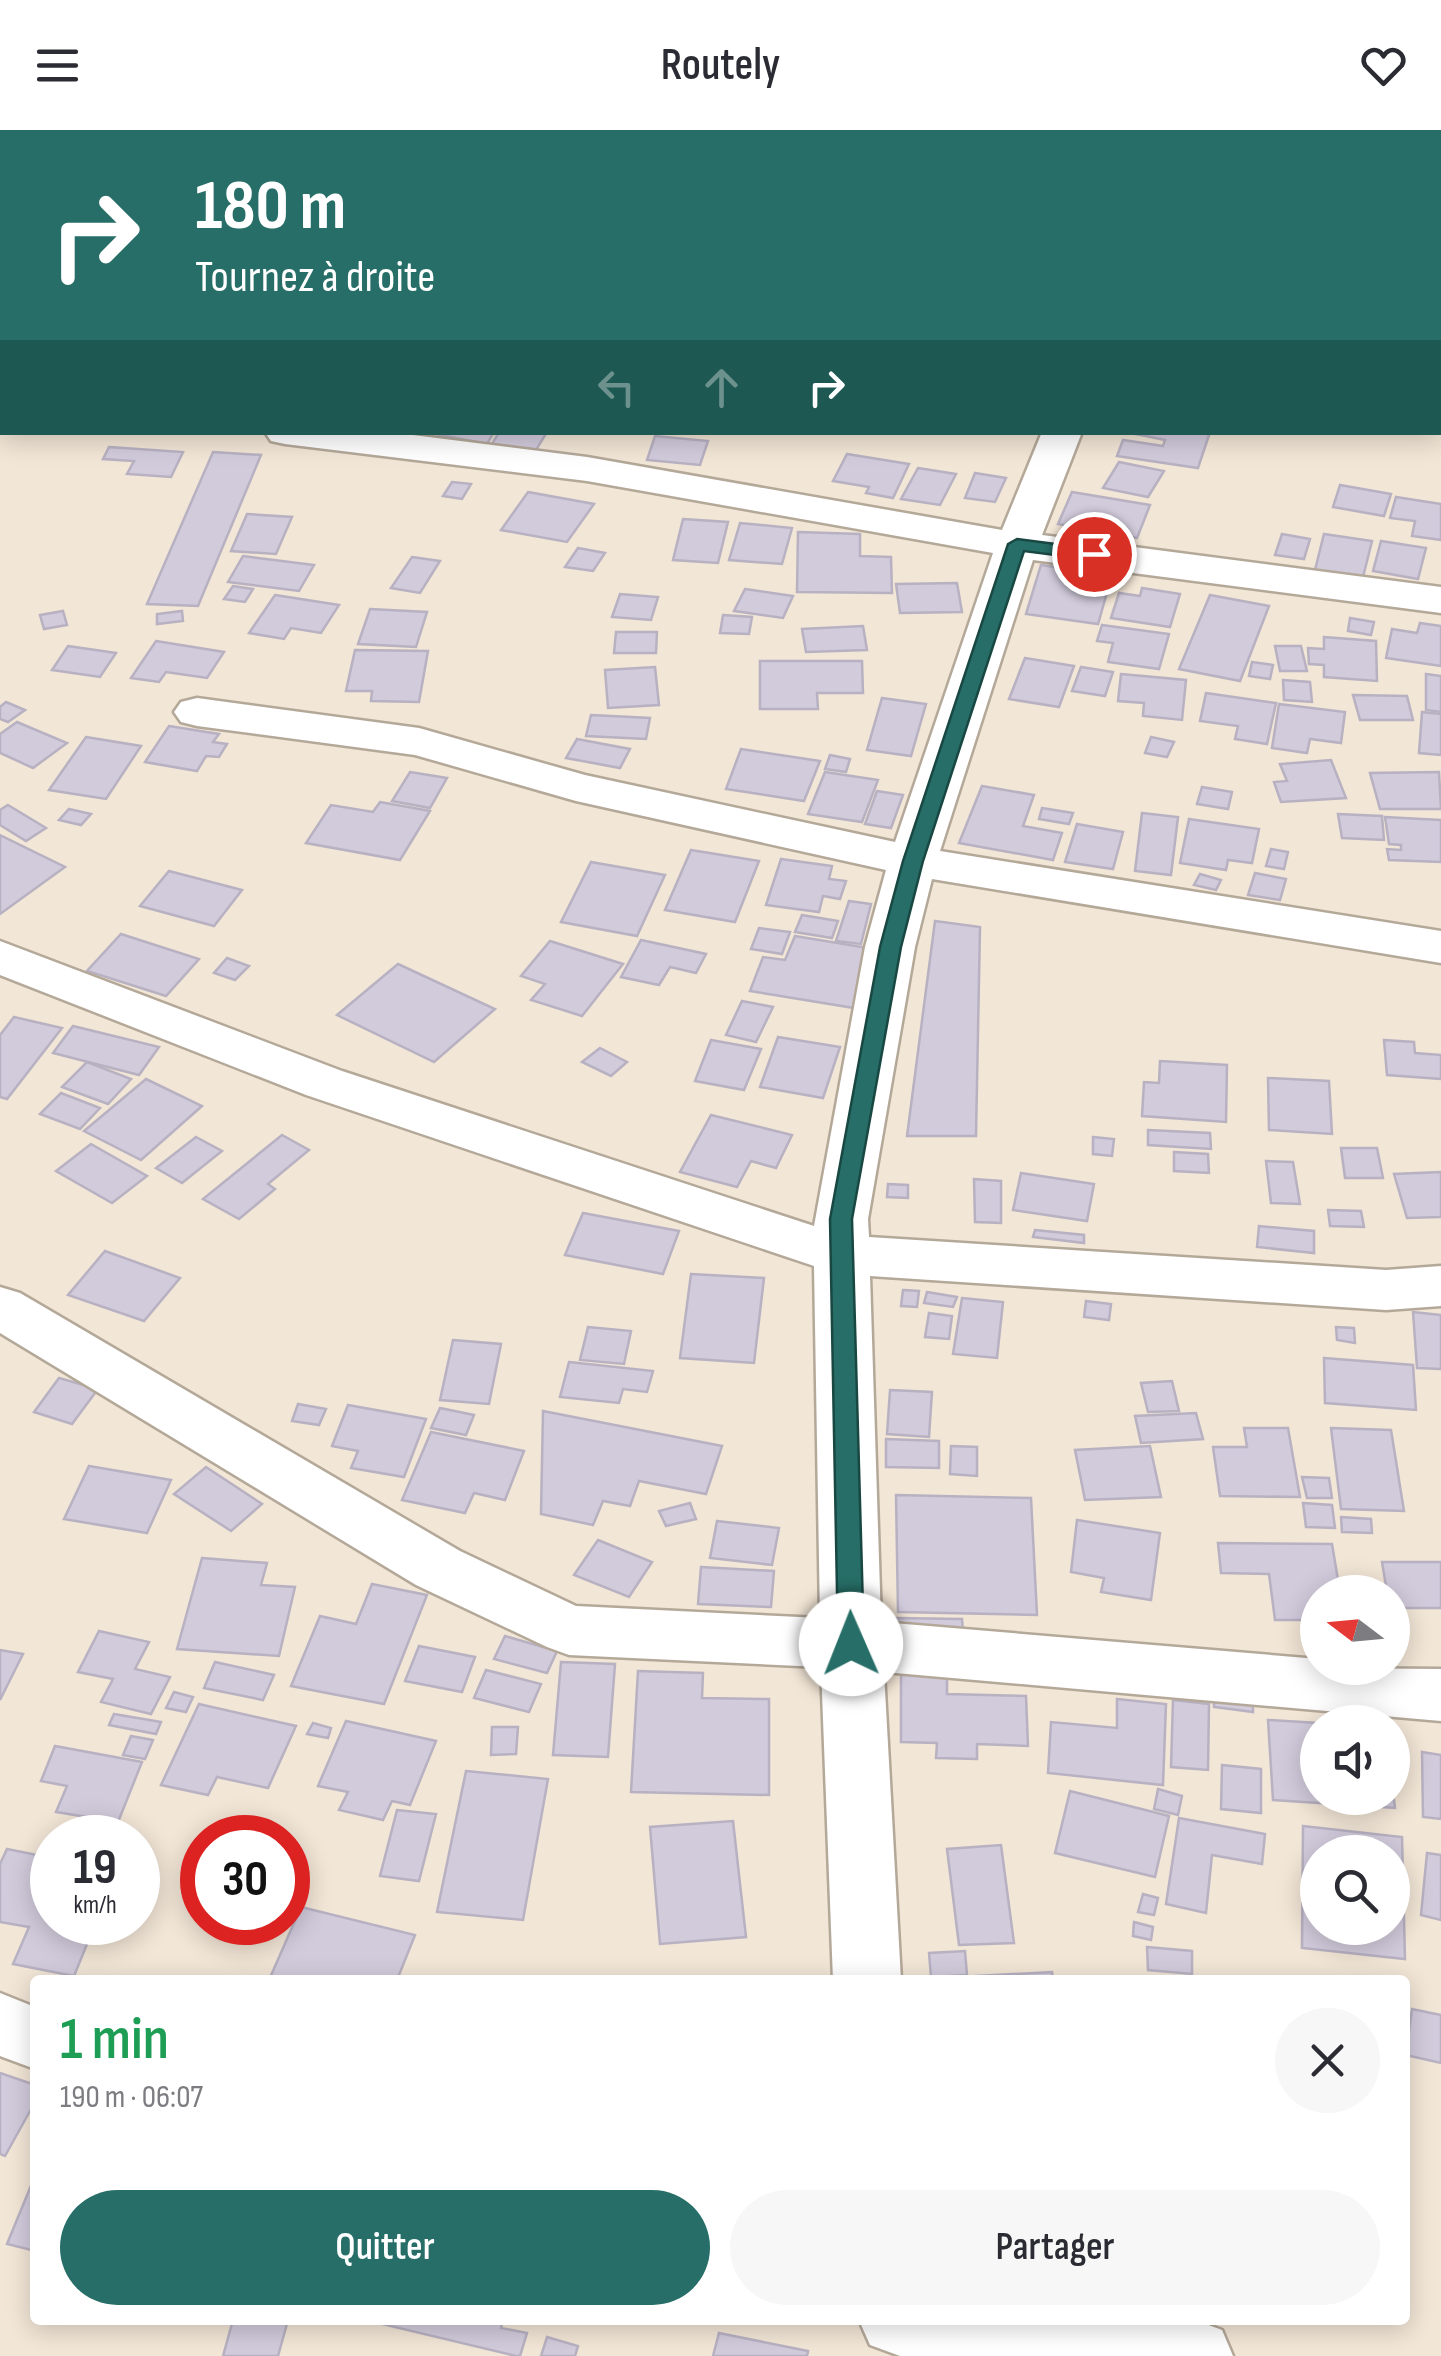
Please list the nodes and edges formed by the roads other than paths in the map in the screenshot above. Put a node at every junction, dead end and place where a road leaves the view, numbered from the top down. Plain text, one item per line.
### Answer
1 (308, 435) edge
2 (1061, 435) edge
3 (1017, 544) junction
4 (1441, 600) edge
5 (197, 712) dead end
6 (913, 861) junction
7 (1441, 947) edge
8 (0, 957) edge
9 (841, 1255) junction
10 (1441, 1286) edge
11 (0, 1307) edge
12 (851, 1644) junction
13 (1441, 1696) edge
14 (867, 1975) edge
15 (0, 2024) edge
16 (30, 2036) edge
17 (884, 2325) edge
18 (938, 2325) edge
19 (887, 2356) edge
20 (1196, 2356) edge

1 - 3 street
2 - 3 street
3 - 4 street
3 - 6 street
5 - 6 street
6 - 7 street
6 - 9 street
8 - 9 street
9 - 10 street
9 - 12 street
11 - 12 street
12 - 13 street
12 - 14 street
15 - 16 street
17 - 19 street
18 - 20 street

